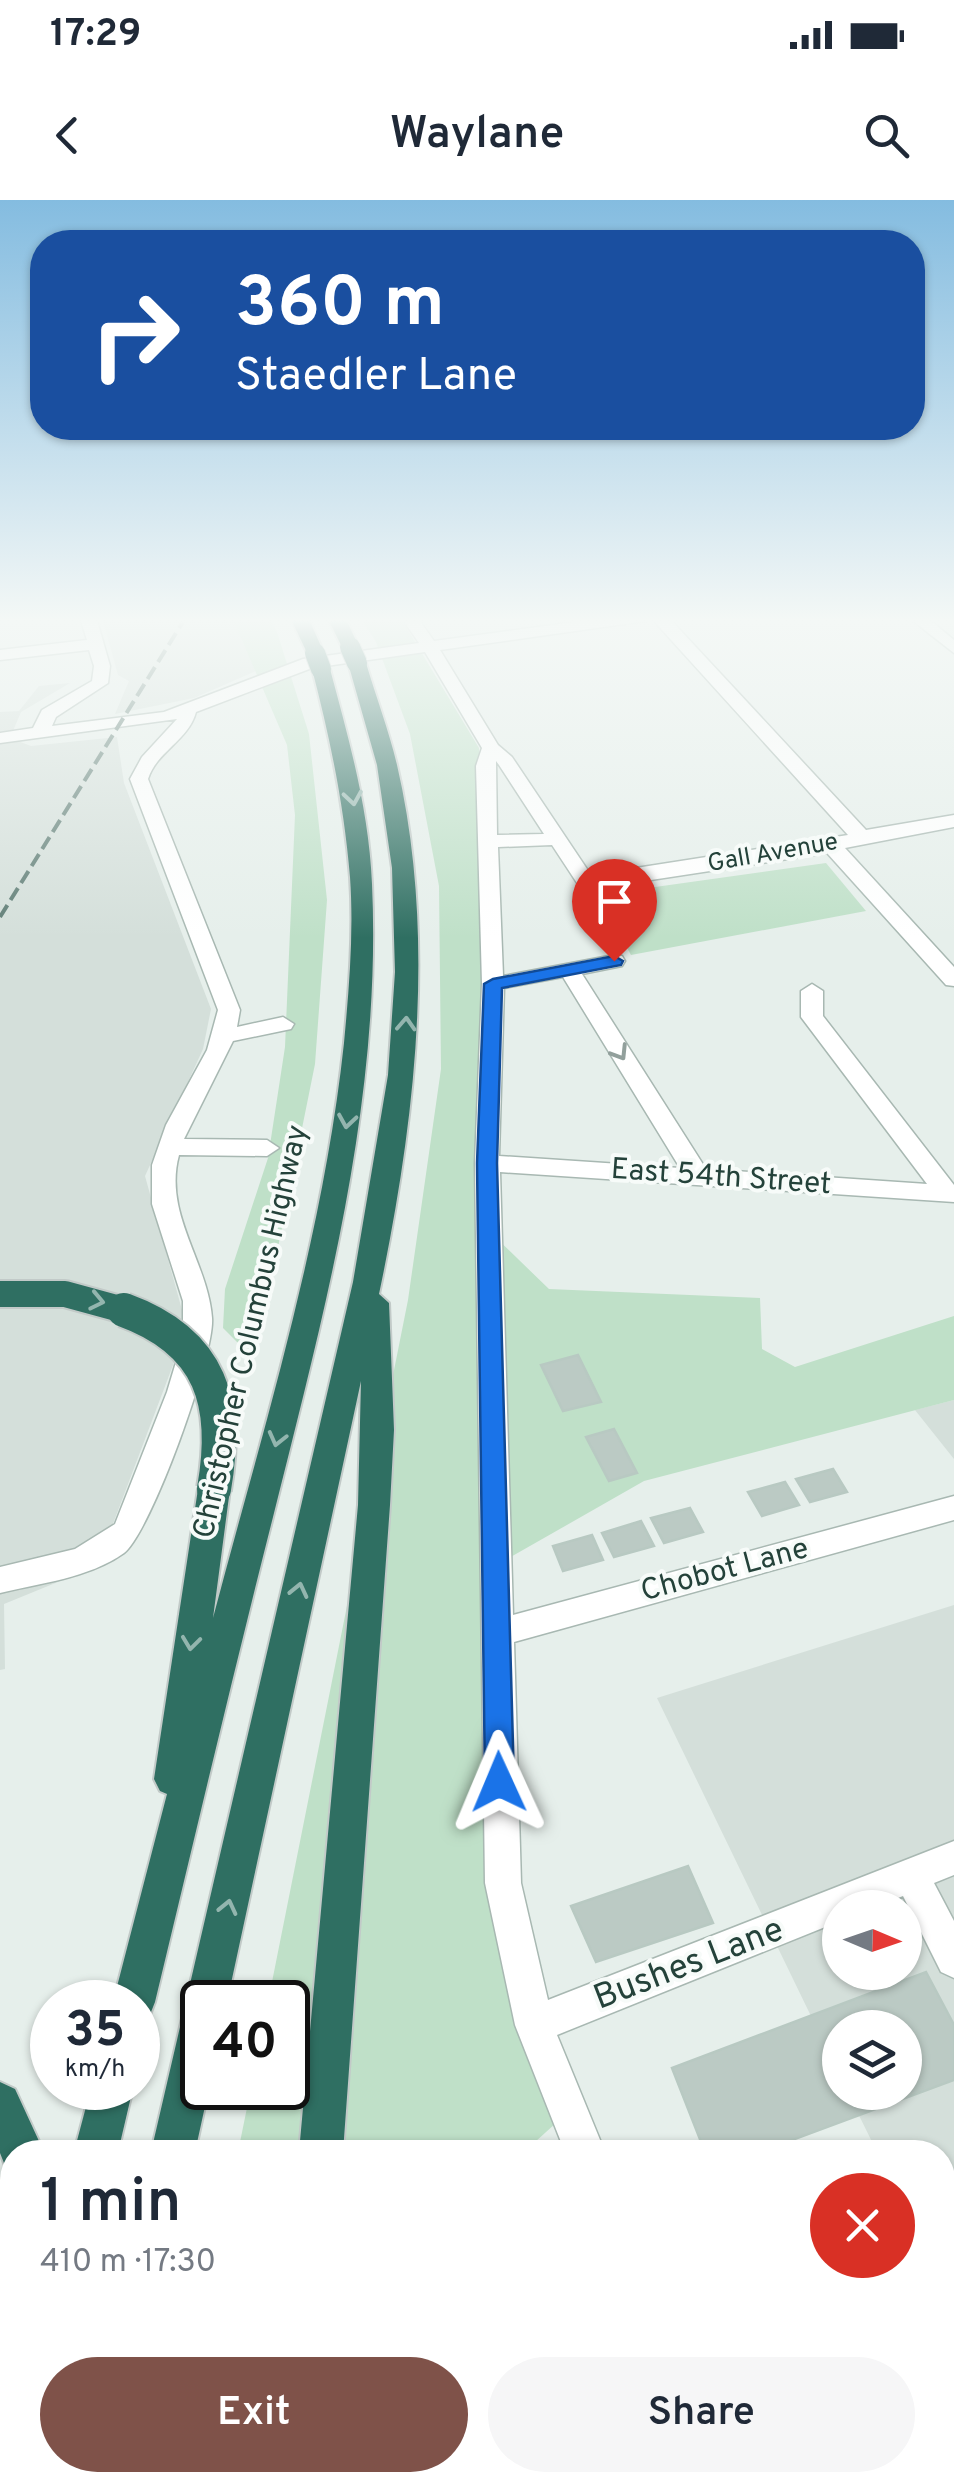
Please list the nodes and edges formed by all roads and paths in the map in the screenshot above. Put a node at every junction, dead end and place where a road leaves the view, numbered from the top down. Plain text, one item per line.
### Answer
1 (44, 724) edge
2 (119, 724) edge
3 (184, 724) edge
4 (335, 724) edge
5 (375, 724) edge
6 (478, 724) edge
7 (758, 724) edge
8 (40, 734) junction
9 (0, 738) edge
10 (491, 748) junction
11 (954, 821) edge
12 (861, 837) junction
13 (558, 839) junction
14 (489, 841) junction
15 (832, 846) junction
16 (614, 961) dead end
17 (569, 970) junction
18 (954, 980) edge
19 (493, 984) junction
20 (812, 991) dead end
21 (283, 1024) dead end
22 (224, 1036) junction
23 (169, 1147) junction
24 (267, 1148) dead end
25 (487, 1163) junction
26 (698, 1177) junction
27 (951, 1193) edge
28 (372, 1259) junction
29 (0, 1294) edge
30 (954, 1508) edge
31 (0, 1580) edge
32 (497, 1633) junction
33 (361, 1687) junction
34 (954, 1858) edge
35 (912, 1877) junction
36 (156, 1916) junction
37 (954, 1959) edge
38 (140, 1980) edge
39 (211, 1980) edge
40 (534, 2025) junction
41 (0, 2104) edge
42 (106, 2110) edge
43 (182, 2110) edge
44 (16, 2140) edge
45 (99, 2140) edge
46 (176, 2140) edge
47 (322, 2140) edge
48 (339, 2140) edge
49 (580, 2140) edge

1 - 8 street
2 - 8 street
3 - 22 street
4 -> 36 highway, Christopher Columbus Highway
28 -> 5 highway
6 - 10 street
7 - 12 street
8 - 9 street
10 - 13 street
10 - 14 street
11 - 12 street, Gall Avenue
12 - 15 street, Gall Avenue
13 - 14 street
13 - 15 street, Gall Avenue
14 - 19 street
15 - 18 street
16 - 17 street
17 - 19 street
17 -> 26 street
19 - 25 street
20 - 27 street
21 - 22 street
22 - 23 street
23 - 24 street
23 - 31 street
25 - 26 street, East 54th Street
25 - 32 street
26 - 27 street, East 54th Street
28 - 33 highway
39 -> 28 highway
29 -> 36 highway, bridge
30 - 32 street, Chobot Lane
32 - 40 street
33 - 47 highway
33 - 48 highway
34 - 35 street, Bushes Lane
35 - 37 street
35 - 40 street, Bushes Lane
36 - 38 highway, Christopher Columbus Highway
40 - 49 street
41 - 44 highway
42 - 45 highway
43 - 46 highway

